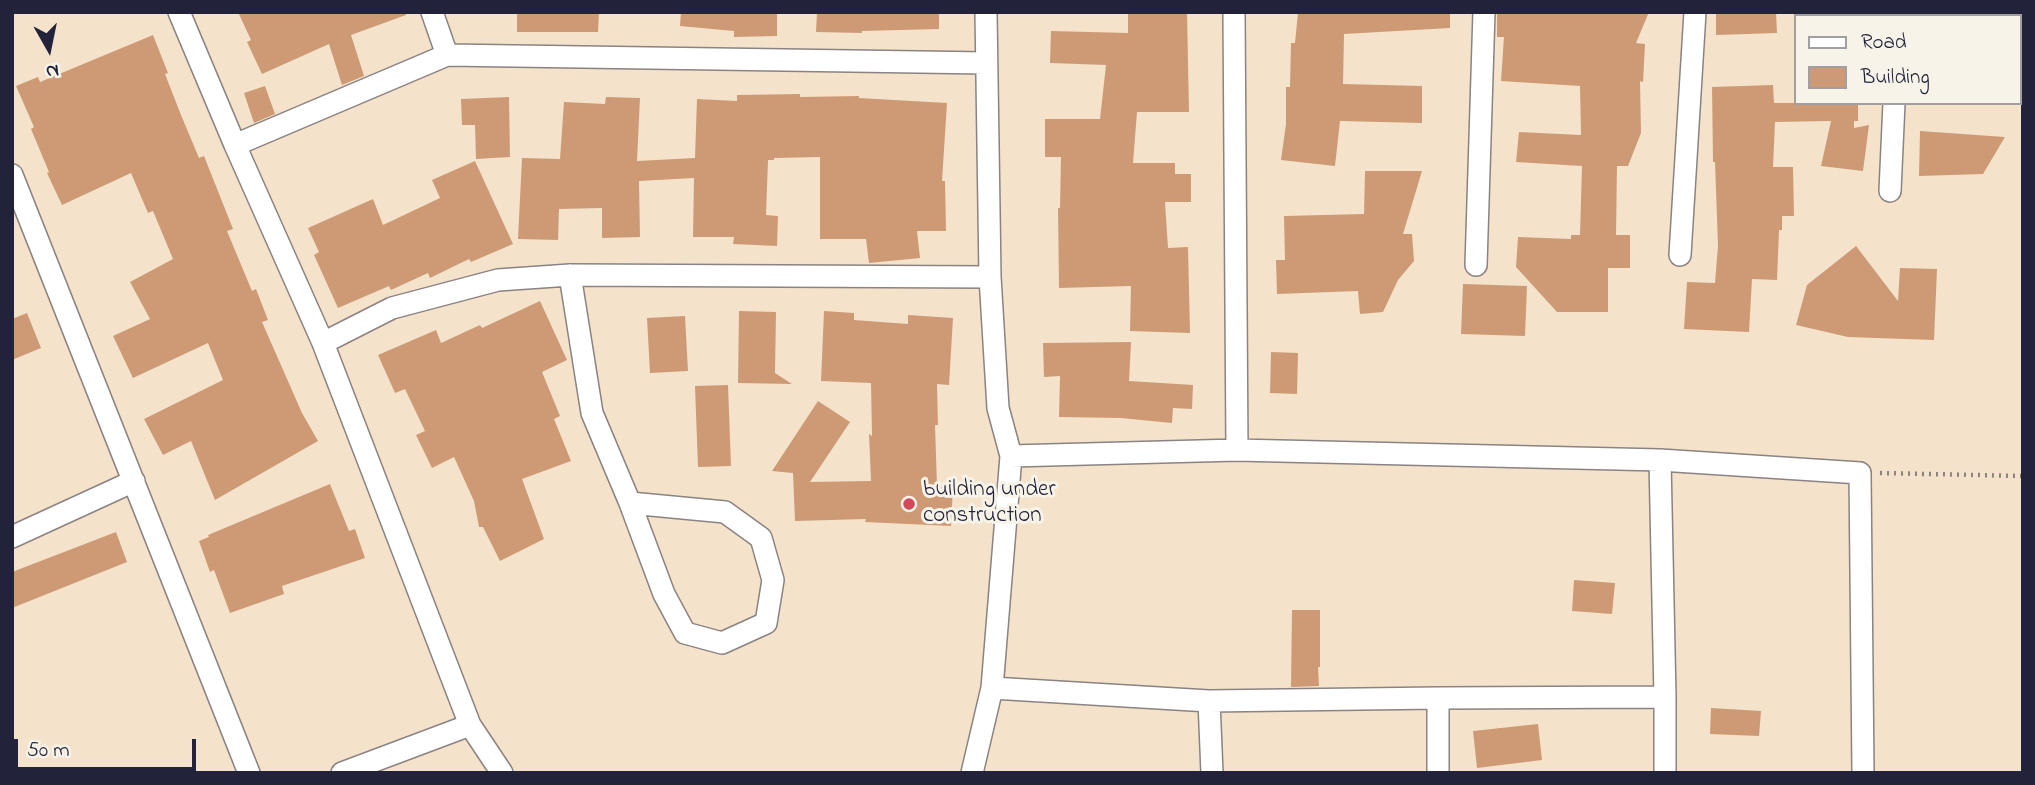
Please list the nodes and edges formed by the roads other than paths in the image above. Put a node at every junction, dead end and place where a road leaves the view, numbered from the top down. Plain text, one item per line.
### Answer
1 (179, 12) edge
2 (432, 12) edge
3 (986, 12) edge
4 (1234, 12) edge
5 (1484, 12) edge
6 (1695, 12) edge
7 (447, 55) junction
8 (986, 63) junction
9 (1894, 105) edge
10 (235, 145) junction
11 (12, 175) edge
12 (1890, 191) dead end
13 (1680, 255) dead end
14 (1476, 265) dead end
15 (570, 275) junction
16 (990, 277) junction
17 (323, 343) junction
18 (1237, 450) junction
19 (1011, 456) junction
20 (1660, 460) junction
21 (134, 481) junction
22 (630, 503) junction
23 (12, 537) edge
24 (992, 688) junction
25 (1665, 697) junction
26 (1438, 698) junction
27 (1209, 701) junction
28 (470, 724) junction
29 (249, 773) edge
30 (342, 773) edge
31 (502, 773) edge
32 (972, 773) edge
33 (1212, 773) edge
34 (1438, 773) edge
35 (1665, 773) edge
36 (1863, 773) edge

1 - 10 street
2 - 7 street
3 - 8 street
4 - 18 street
5 - 14 street
6 - 13 street
7 - 8 street
7 - 10 street
8 - 16 street
9 - 12 street
10 - 17 street
11 - 21 street
15 - 16 street
15 - 17 street
15 - 22 street
16 - 19 street
17 - 28 street
18 - 19 street
18 - 20 street
19 - 24 street
20 - 25 street
20 - 36 street
21 - 23 street
21 - 29 street
22 - 22 street
24 - 27 street
24 - 32 street
25 - 26 street
25 - 35 street
26 - 27 street
26 - 34 street
27 - 33 street
28 - 30 street
28 - 31 street

